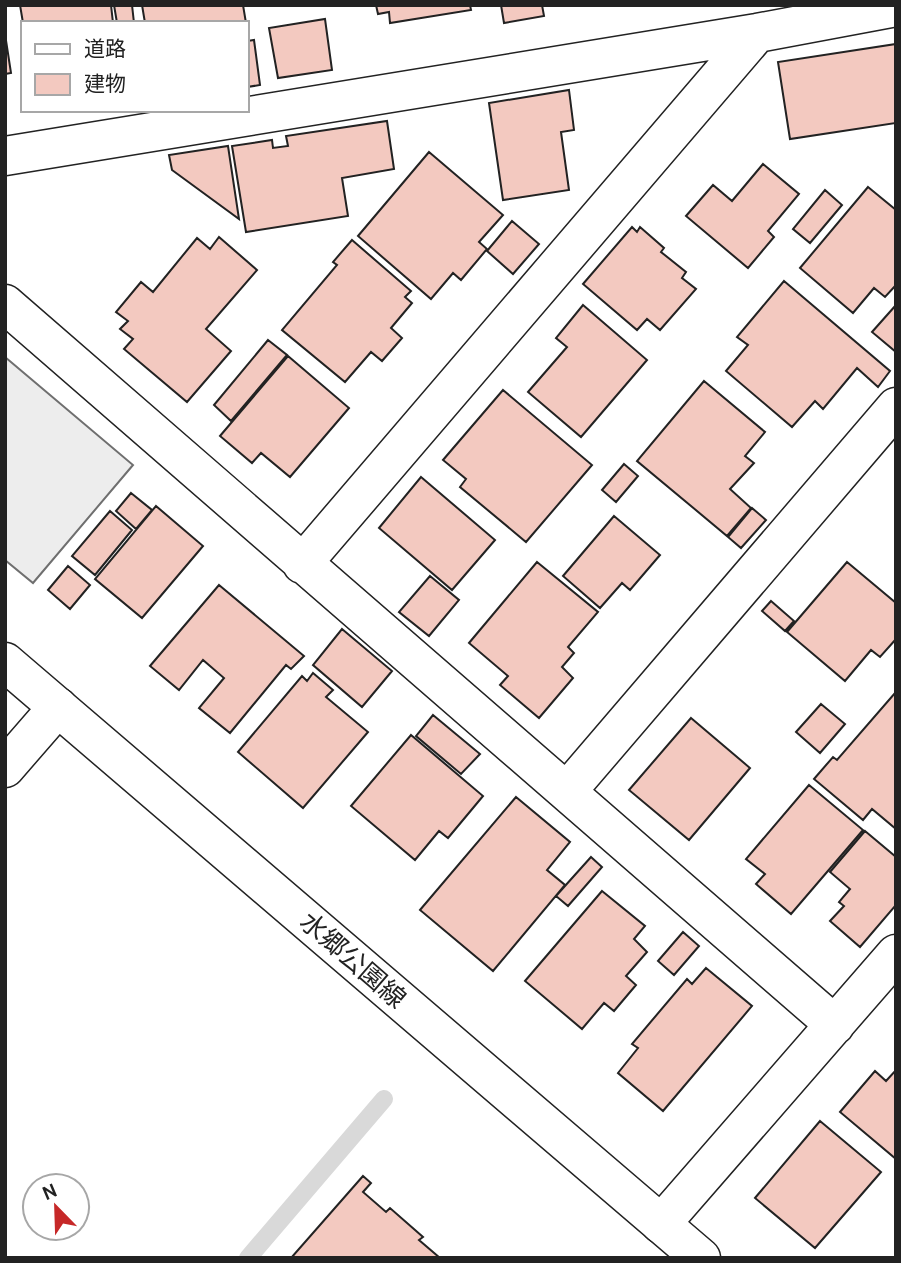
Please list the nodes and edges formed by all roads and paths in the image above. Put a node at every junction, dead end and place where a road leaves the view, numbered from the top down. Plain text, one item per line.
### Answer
1 (888, 7) edge
2 (757, 33) junction
3 (5, 156) edge
4 (5, 304) edge
5 (896, 407) edge
6 (302, 564) junction
7 (5, 662) edge
8 (58, 707) junction
9 (5, 768) edge
10 (568, 790) junction
11 (896, 954) edge
12 (835, 1025) junction
13 (661, 1224) junction
14 (701, 1258) edge

1 - 2 street
2 - 3 street
2 - 6 street
4 - 6 street
5 - 10 street
6 - 10 street
7 - 8 street, 水郷公園線
8 - 9 street
8 - 13 street, 水郷公園線
10 - 12 street
11 - 12 street
12 - 13 street
13 - 14 street, 水郷公園線

